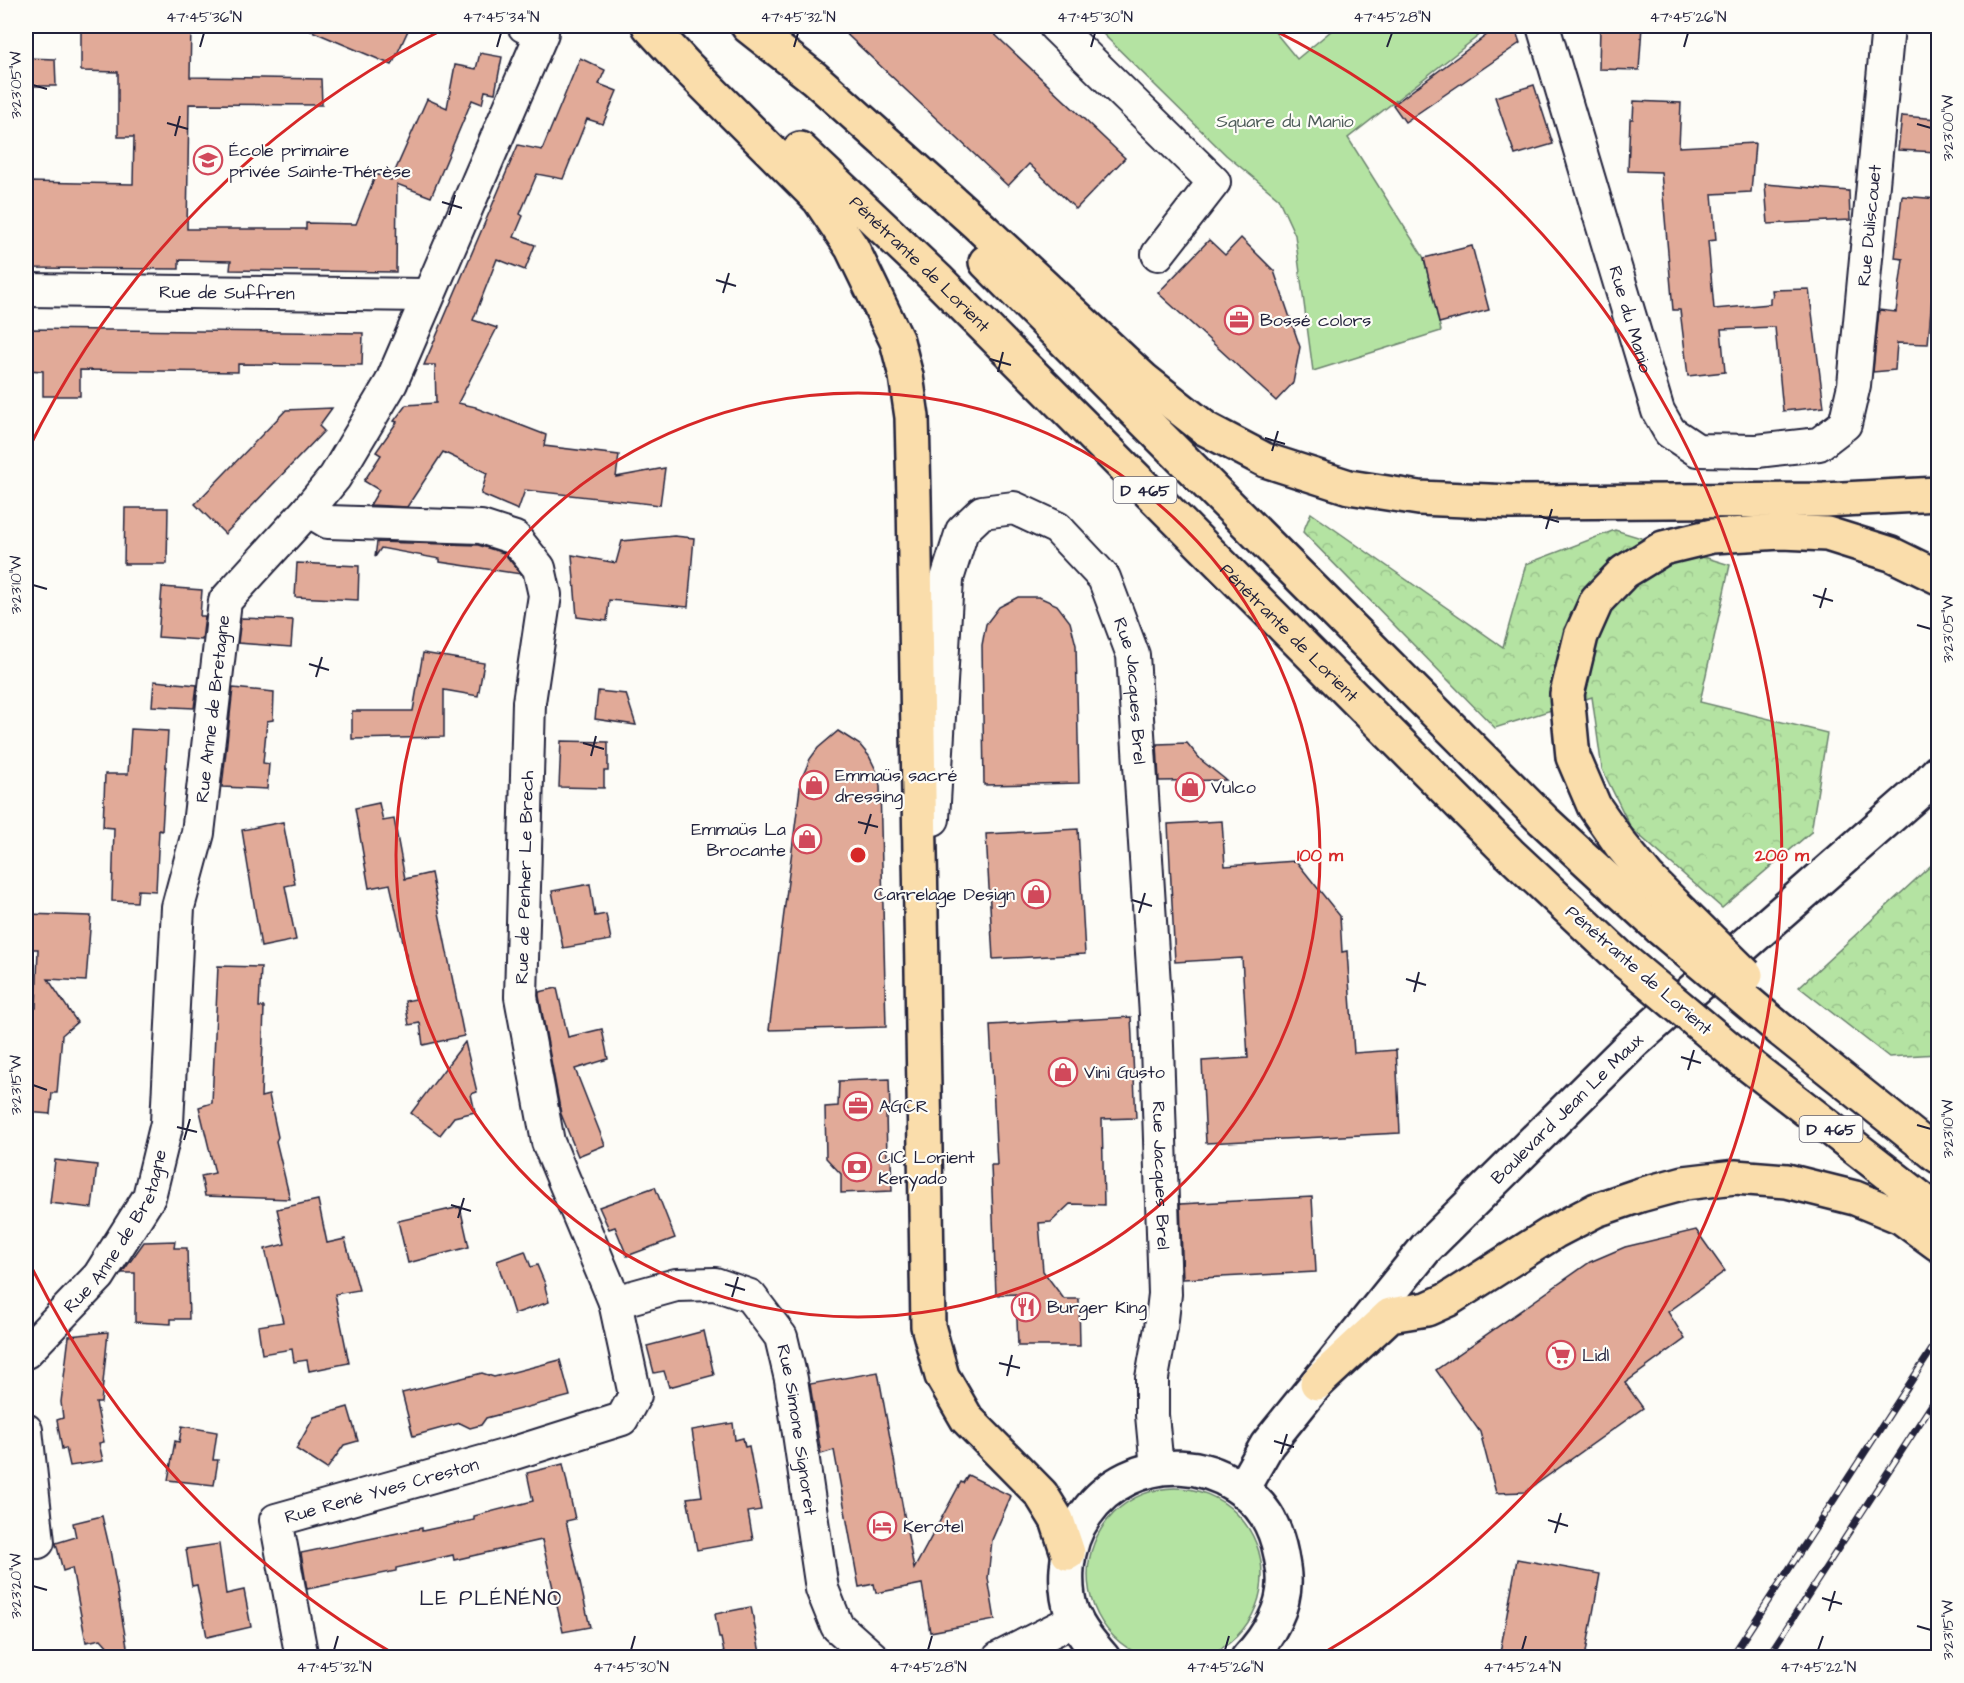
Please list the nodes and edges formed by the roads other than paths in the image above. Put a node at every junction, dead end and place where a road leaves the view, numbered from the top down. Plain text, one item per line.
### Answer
1 (649, 26) edge
2 (667, 26) edge
3 (736, 26) edge
4 (748, 26) edge
5 (1054, 26) edge
6 (1543, 26) edge
7 (1888, 26) edge
8 (533, 29) edge
9 (1158, 254) dead end
10 (26, 290) edge
11 (427, 295) junction
12 (1845, 424) joint
13 (1938, 494) edge
14 (308, 510) junction
15 (1938, 577) edge
16 (1938, 772) edge
17 (1672, 921) junction
18 (921, 1015) junction
19 (1938, 1155) edge
20 (1919, 1208) edge
21 (1938, 1244) edge
22 (615, 1302) junction
23 (26, 1352) edge
24 (1317, 1383) junction
25 (622, 1419) joint
26 (26, 1430) edge
27 (1157, 1468) junction
28 (1242, 1489) junction
29 (38, 1542) dead end
30 (1068, 1553) junction
31 (1076, 1619) junction
32 (302, 1658) edge
33 (873, 1658) edge
34 (999, 1658) edge
35 (1103, 1658) edge
36 (1248, 1658) edge

1 - 18 highway
2 - 20 highway, Pénétrante de Lorient / D 465, bridge
3 - 17 highway, D 465
4 - 13 highway
5 - 9 street
6 - 12 street, Rue du Manio
7 - 12 street, Rue Duliscouet
8 - 11 street, Rue Anne de Bretagne
10 - 11 street, Rue de Suffren
11 - 14 street, Rue Anne de Bretagne
14 - 22 street, Rue de Penher Le Brech
14 - 23 street, Rue Anne de Bretagne
15 - 17 highway
16 - 24 main road, Boulevard Jean Le Maux
17 - 19 highway, D 465, bridge
18 - 27 street, Rue Jacques Brel
18 - 30 highway
20 - 21 highway
20 - 24 highway
22 - 25 street, Rue de Penher Le Brech
22 - 33 street, Rue Simone Signoret
24 - 28 main road, Boulevard Jean Le Maux
25 - 32 street, Rue René Yves Creston
26 - 29 street
27 - 28 main road
27 - 30 main road
28 - 36 main road
30 - 31 main road
31 - 34 street
31 - 35 main road

